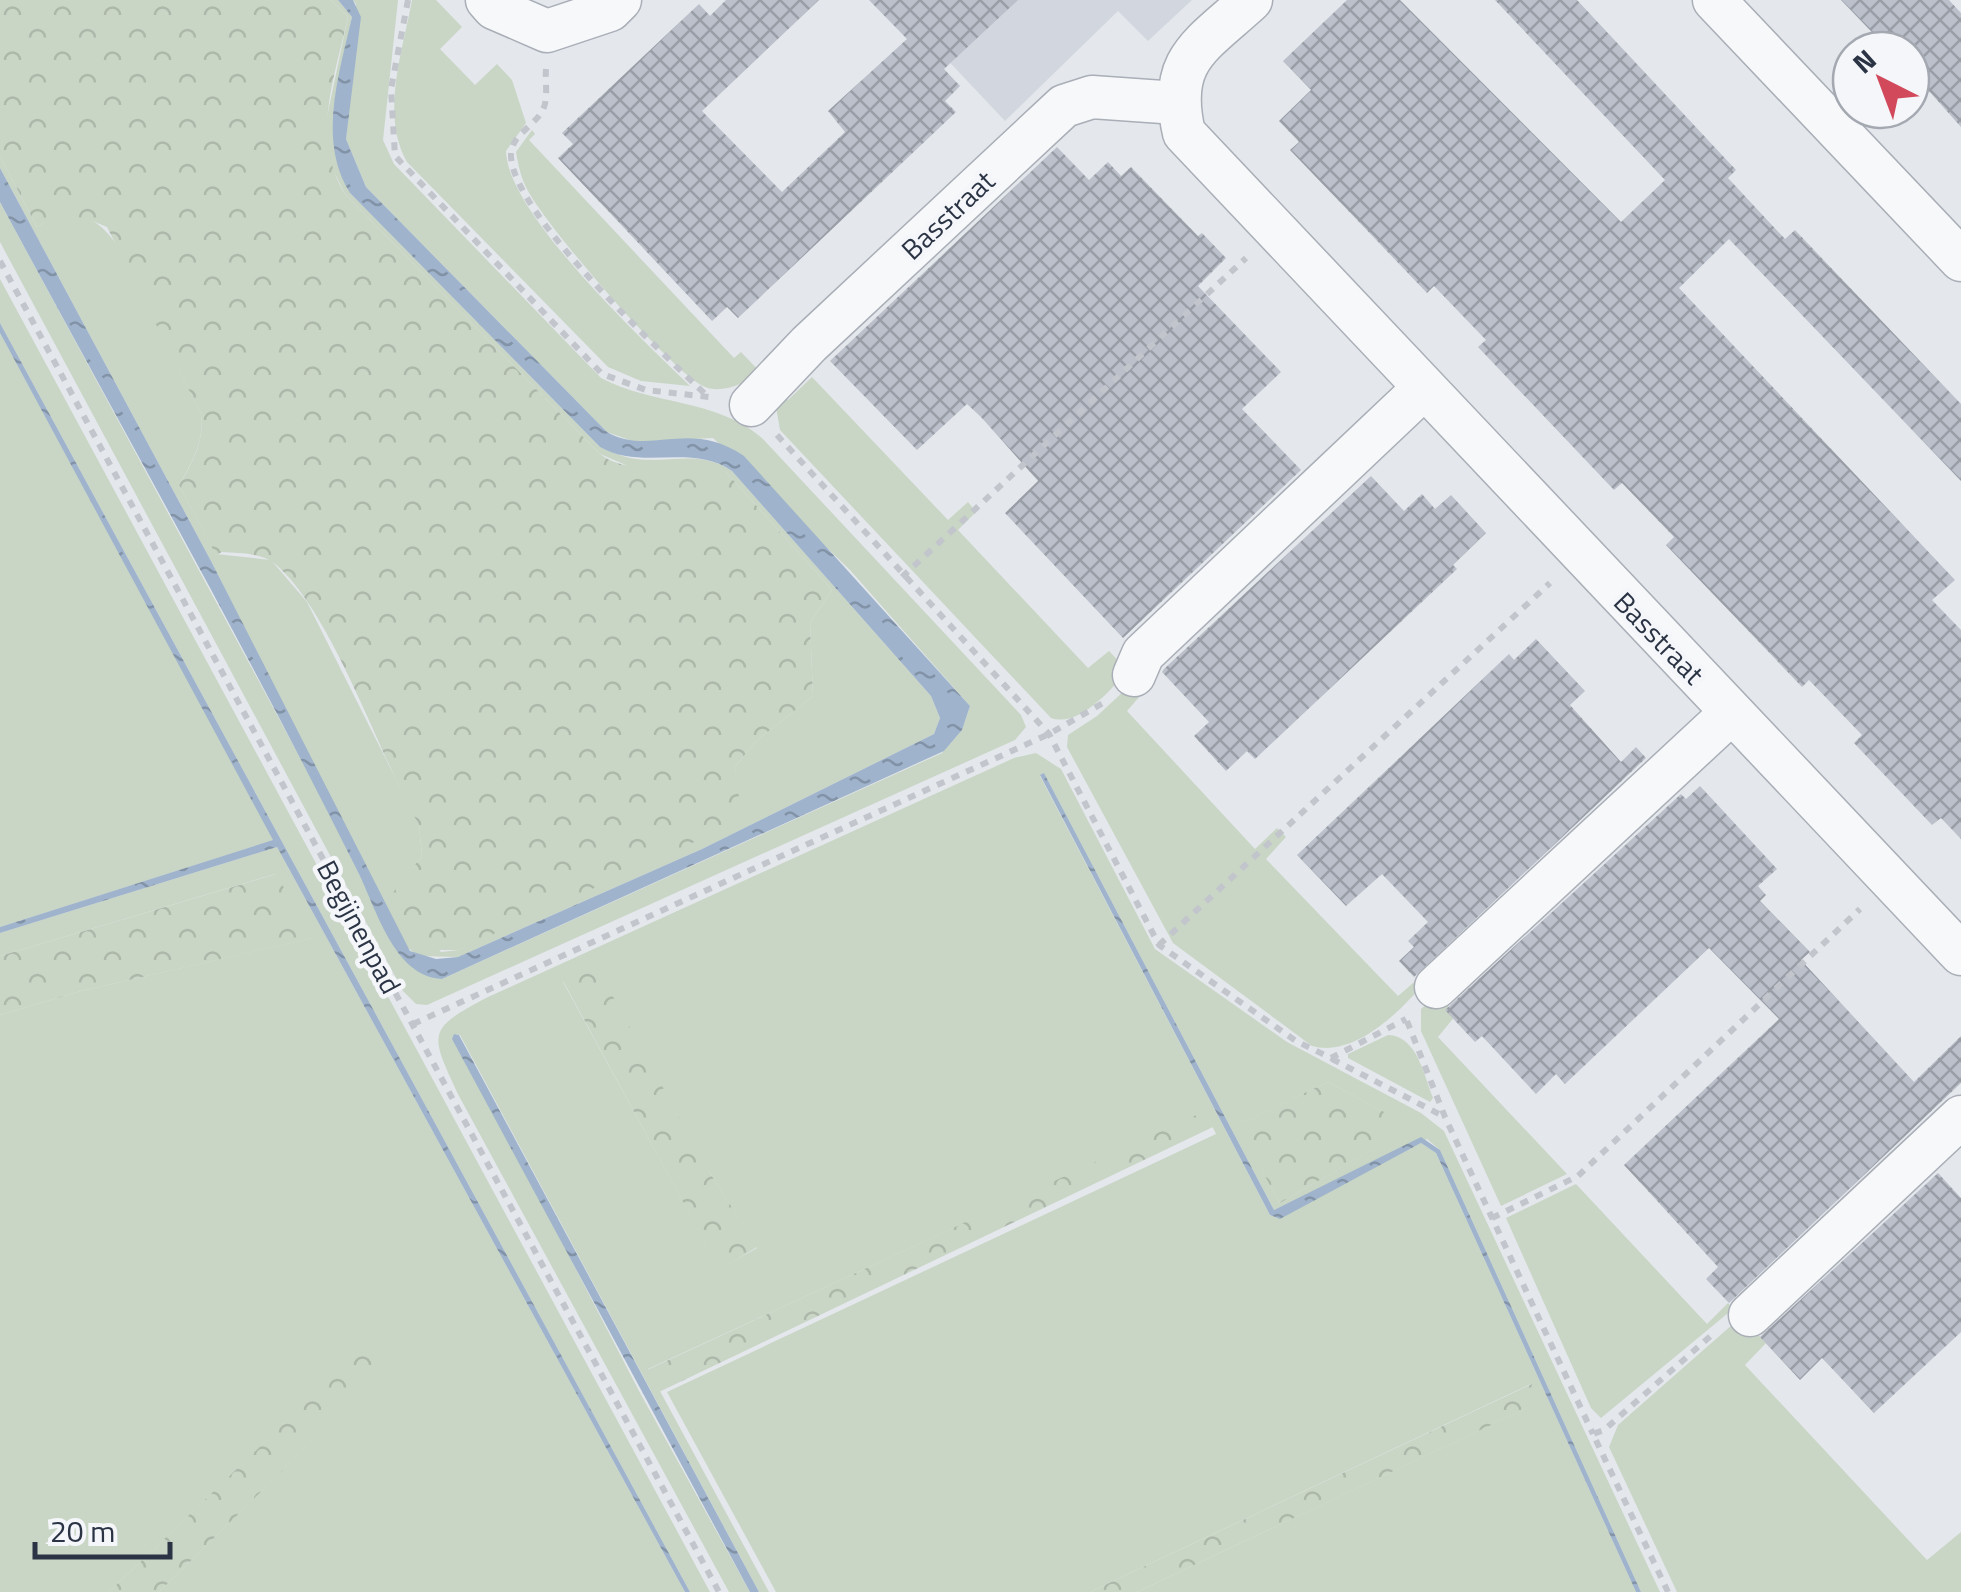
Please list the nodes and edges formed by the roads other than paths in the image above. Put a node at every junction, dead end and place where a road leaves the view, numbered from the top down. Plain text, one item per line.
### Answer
1 (487, 0) edge
2 (620, 0) edge
3 (1251, 0) edge
4 (1714, 0) edge
5 (1177, 104) junction
6 (1958, 250) edge
7 (1423, 388) junction
8 (751, 405) road end
9 (1134, 676) road end
10 (1731, 713) junction
11 (1961, 954) edge
12 (1436, 987) road end
13 (1961, 1117) edge
14 (1750, 1315) road end

1 - 2 street
3 - 5 street
4 - 6 street
5 - 7 street, Basstraat
5 - 8 street, Basstraat
7 - 9 street
7 - 10 street, Basstraat
10 - 11 street, Basstraat
10 - 12 street
13 - 14 street

